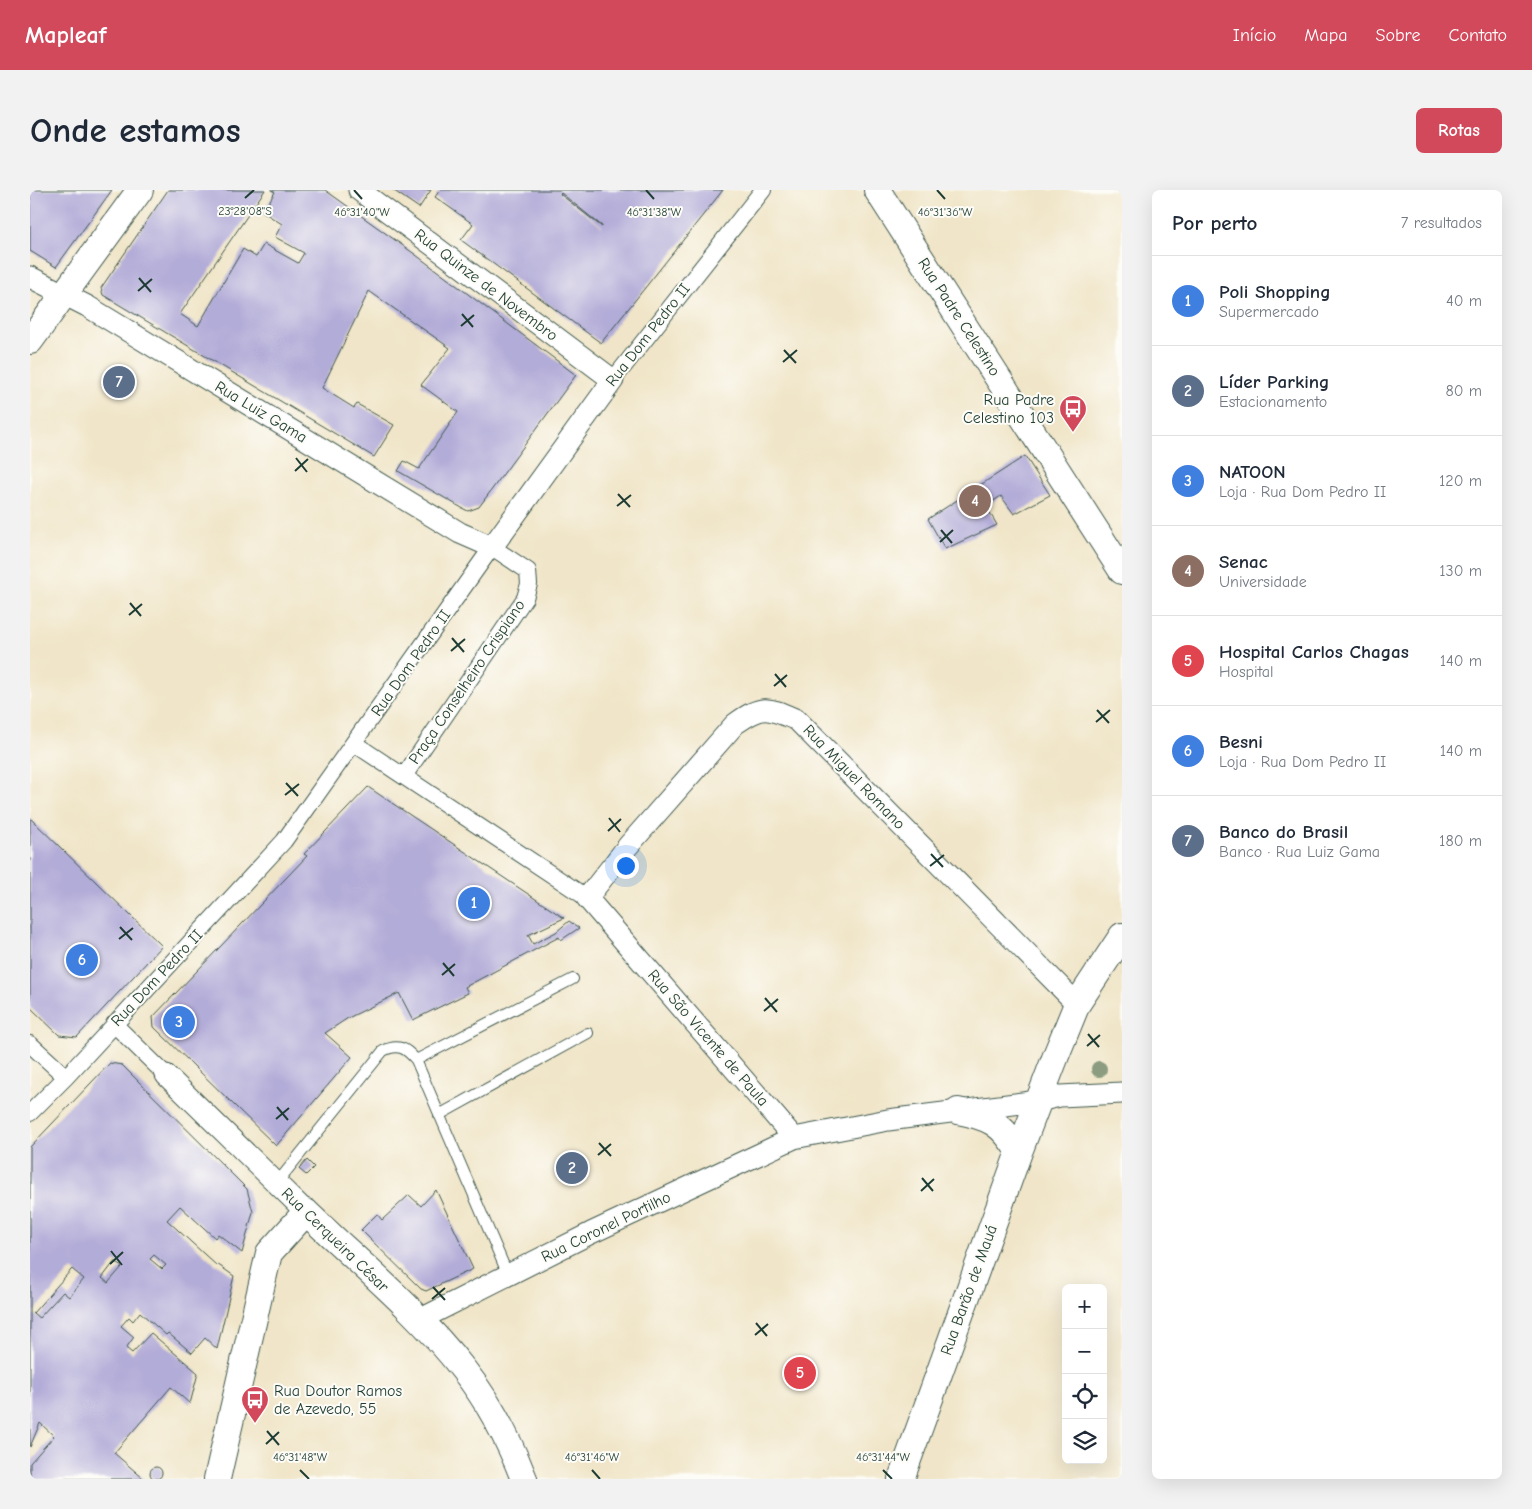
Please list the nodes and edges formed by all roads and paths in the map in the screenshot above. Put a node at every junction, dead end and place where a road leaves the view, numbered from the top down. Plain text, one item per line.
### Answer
1 (140, 190) edge
2 (358, 190) edge
3 (763, 190) edge
4 (877, 190) edge
5 (30, 277) edge
6 (63, 295) junction
7 (30, 341) edge
8 (613, 380) junction
9 (492, 547) junction
10 (1120, 563) edge
11 (355, 744) junction
12 (404, 776) junction
13 (587, 898) junction
14 (1122, 936) edge
15 (574, 979) dead end
16 (1077, 1004) junction
17 (114, 1024) junction
18 (588, 1033) dead end
19 (30, 1044) edge
20 (416, 1060) junction
21 (166, 1075) joint
22 (66, 1077) junction
23 (1122, 1093) edge
24 (1038, 1101) junction
25 (958, 1111) junction
26 (30, 1113) edge
27 (439, 1115) junction
28 (794, 1138) junction
29 (1018, 1152) junction
30 (276, 1184) junction
31 (306, 1212) junction
32 (508, 1275) junction
33 (419, 1320) junction
34 (217, 1479) edge
35 (524, 1479) edge
36 (901, 1479) edge

1 - 6 street
2 - 8 street, Rua Quinze de Novembro
3 - 8 street, Rua Dom Pedro II
4 - 10 street, Rua Padre Celestino
5 - 6 street, Rua Luiz Gama
6 - 7 street
6 - 9 street, Rua Luiz Gama
8 - 9 street, Rua Dom Pedro II
9 - 11 street, Rua Dom Pedro II
9 - 12 street, Praça Conselheiro Crispiano
11 - 12 street, Rua São Vicente de Paula
11 - 17 street, Rua Dom Pedro II
12 - 13 street, Rua São Vicente de Paula
13 - 16 street, Rua Miguel Romano
13 - 28 street, Rua São Vicente de Paula
14 - 16 street, Rua Barão de Mauá
15 - 20 lane
16 - 24 street, Rua Barão de Mauá
17 - 21 street, Rua Cerqueira César
17 - 22 street, Rua Dom Pedro II
18 - 27 lane
19 - 22 street
20 - 27 lane
20 - 30 lane
21 - 30 street, Rua Cerqueira César
22 - 26 street, Rua Dom Pedro II
23 - 24 street
24 - 25 street
24 - 29 street, Rua Barão de Mauá
25 - 28 street
25 - 29 street
27 - 32 lane
28 - 32 street, Rua Coronel Portilho
29 - 36 street, Rua Barão de Mauá
30 - 31 street, Rua Cerqueira César
31 - 33 street, Rua Cerqueira César
31 - 34 street
32 - 33 street, Rua Coronel Portilho
33 - 35 street, Rua Cerqueira César

